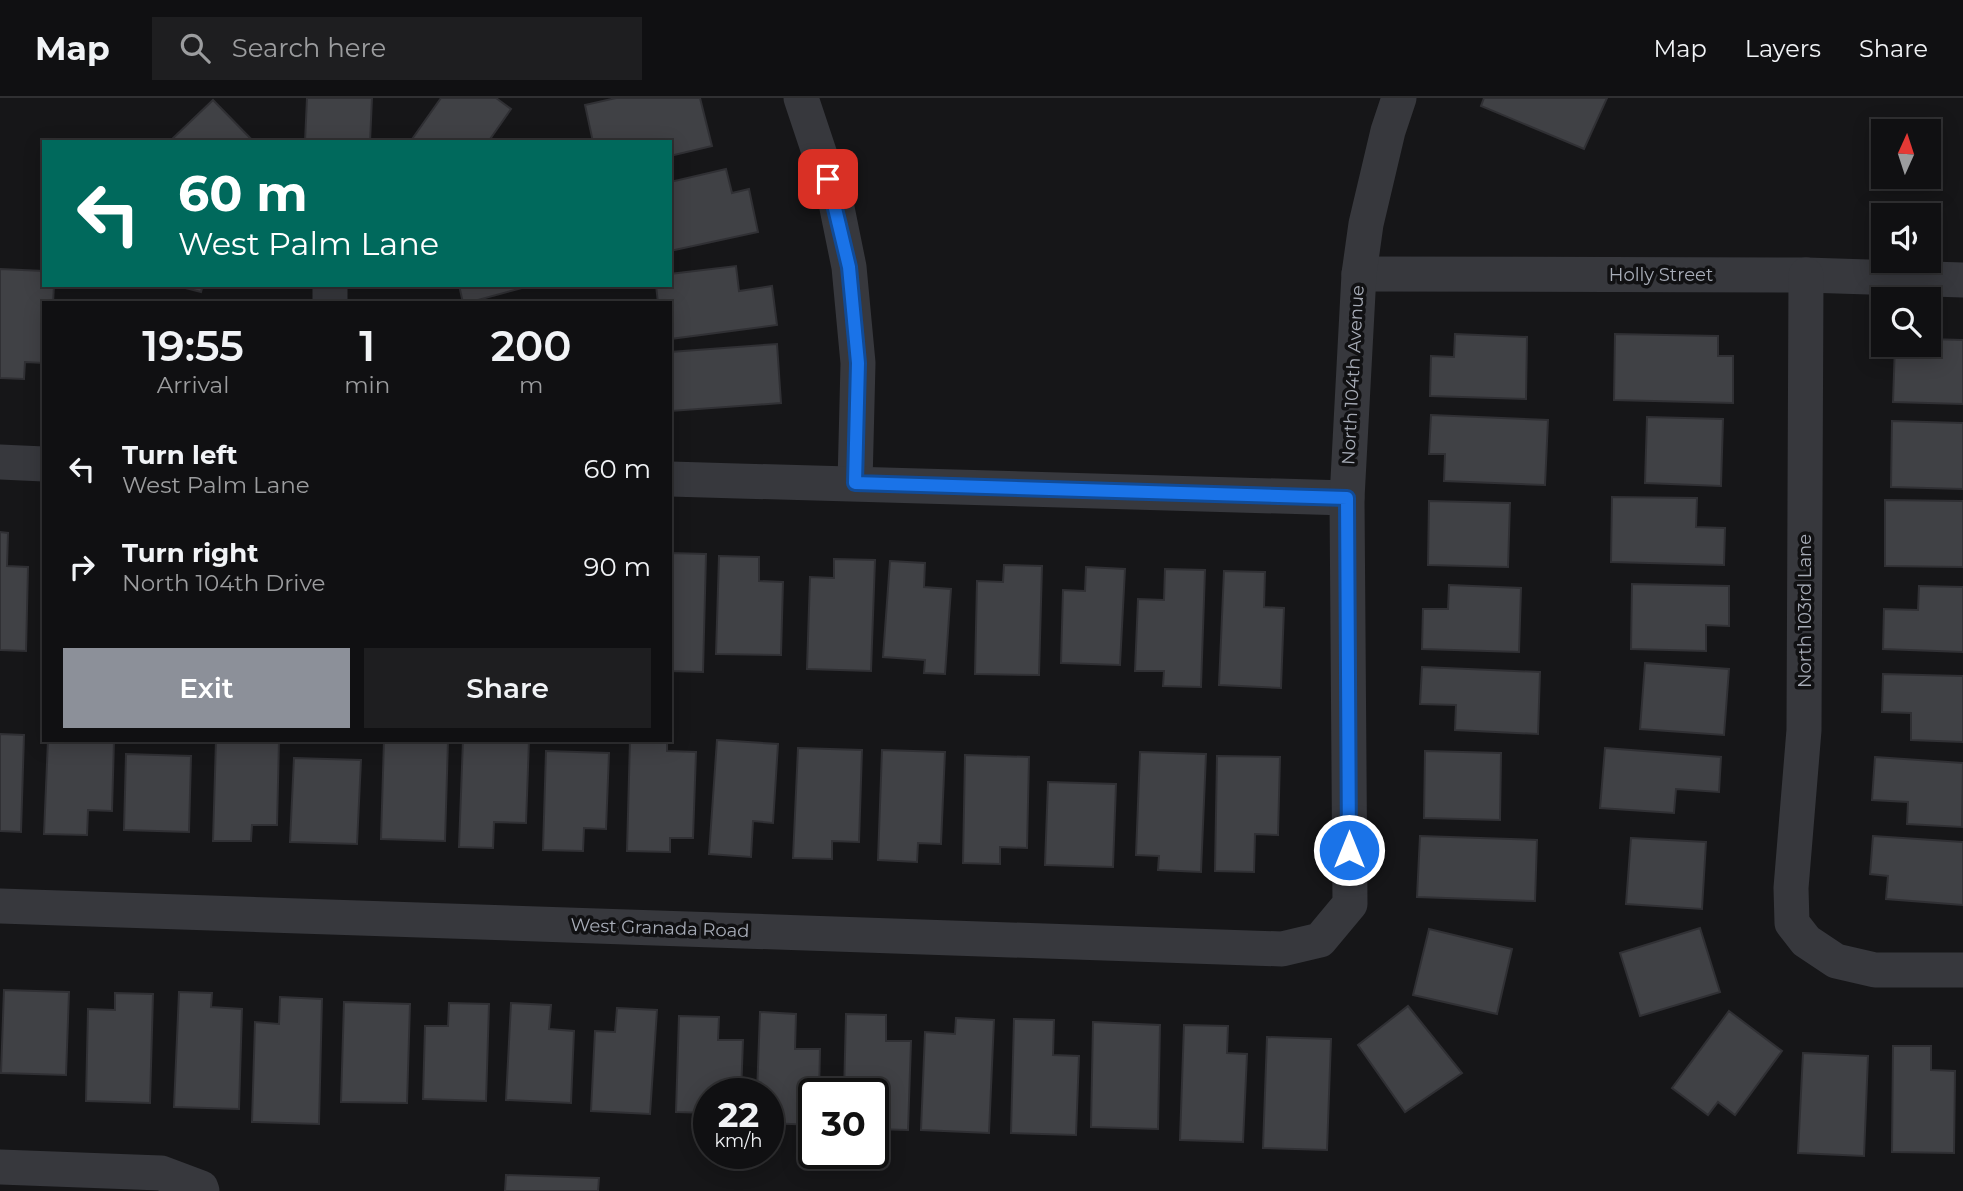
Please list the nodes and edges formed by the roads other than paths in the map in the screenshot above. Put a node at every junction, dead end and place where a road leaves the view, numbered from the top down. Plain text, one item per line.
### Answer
1 (801, 98) edge
2 (1399, 98) edge
3 (1359, 274) junction
4 (1806, 275) junction
5 (1963, 280) edge
6 (0, 463) edge
7 (42, 464) edge
8 (672, 479) edge
9 (855, 483) junction
10 (1347, 498) junction
11 (0, 905) edge
12 (1320, 940) joint
13 (1963, 970) edge
14 (0, 1167) edge
15 (202, 1190) edge

1 - 9 street
2 - 3 street, North 104th Avenue
3 - 4 street, Holly Street
3 - 10 street, North 104th Avenue
4 - 5 street, Holly Street
4 - 13 street, North 103rd Lane
6 - 7 street
8 - 9 street
9 - 10 street
10 - 12 street, North 104th Avenue
11 - 12 street, West Granada Road
14 - 15 street

